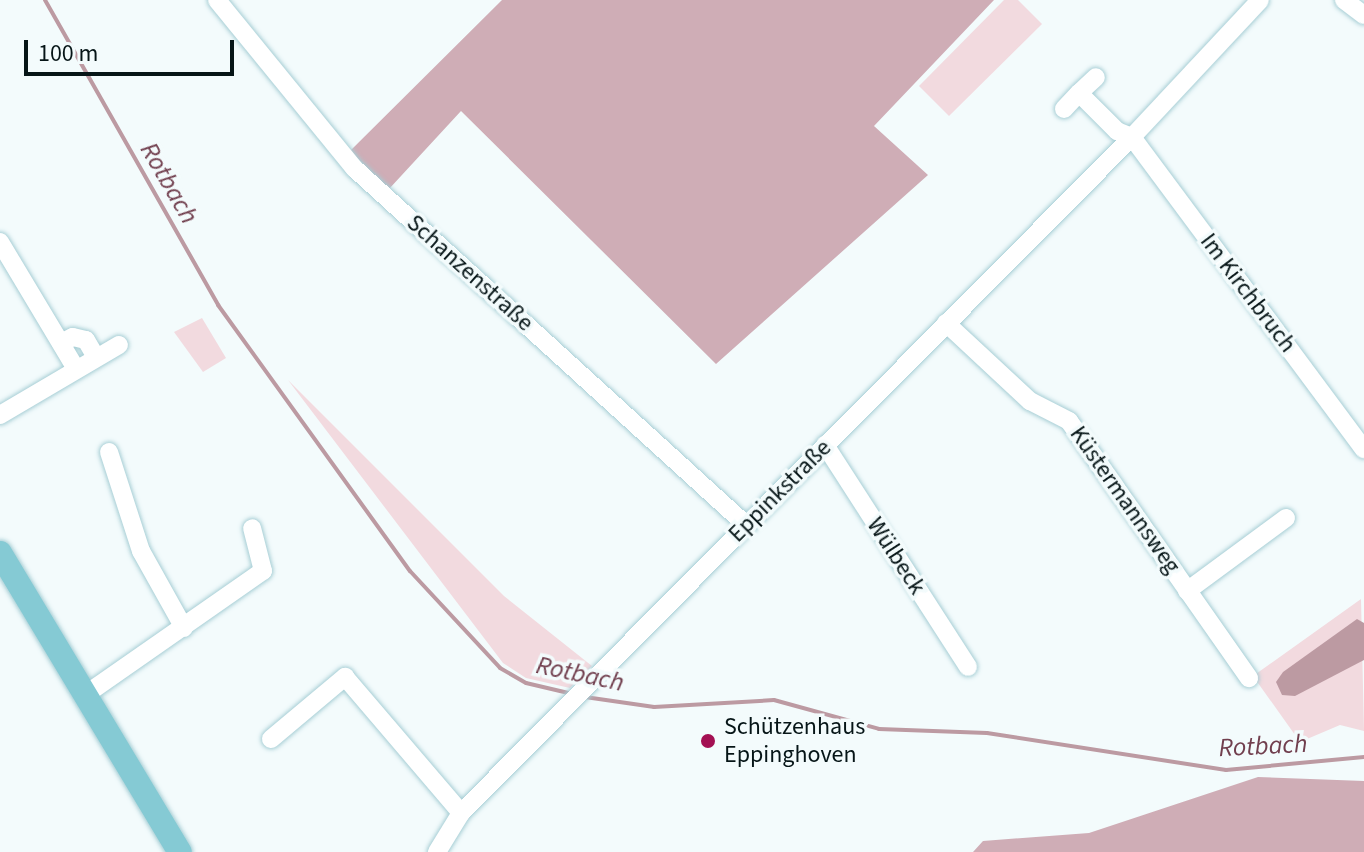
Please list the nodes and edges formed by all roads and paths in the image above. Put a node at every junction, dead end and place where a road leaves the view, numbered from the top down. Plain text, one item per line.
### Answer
1 (217, 0) edge
2 (1344, 0) edge
3 (1250, 4) edge
4 (1364, 15) edge
5 (1096, 77) dead end
6 (1079, 93) junction
7 (1064, 109) dead end
8 (1132, 137) junction
9 (0, 242) edge
10 (946, 323) junction
11 (61, 343) junction
12 (119, 345) dead end
13 (96, 357) junction
14 (76, 369) junction
15 (0, 415) edge
16 (825, 445) junction
17 (1364, 449) edge
18 (109, 452) dead end
19 (1286, 518) dead end
20 (746, 525) junction
21 (252, 528) dead end
22 (0, 553) edge
23 (1187, 591) junction
24 (184, 628) junction
25 (968, 667) dead end
26 (1249, 678) dead end
27 (85, 695) junction
28 (271, 739) dead end
29 (461, 813) junction
30 (180, 852) edge
31 (437, 852) edge

1 - 20 street, Schanzenstraße
2 - 4 street
3 - 8 street, Eppinkstraße
5 - 6 street
6 - 7 street
6 - 8 street
8 - 10 street, Eppinkstraße
8 - 17 street, Im Kirchbruch
9 - 11 street
10 - 16 street, Eppinkstraße
10 - 23 street, Küstermannsweg
11 - 13 street
11 - 14 street
12 - 13 street
13 - 14 street
14 - 15 street
16 - 20 street, Eppinkstraße
16 - 25 street, Wülbeck
18 - 24 street
19 - 23 street, Küstermannsweg
20 - 29 street, Eppinkstraße
21 - 24 street
22 - 27 main road
23 - 26 street, Küstermannsweg
24 - 27 street
27 - 30 main road
28 - 29 street
29 - 31 street, Eppinkstraße

